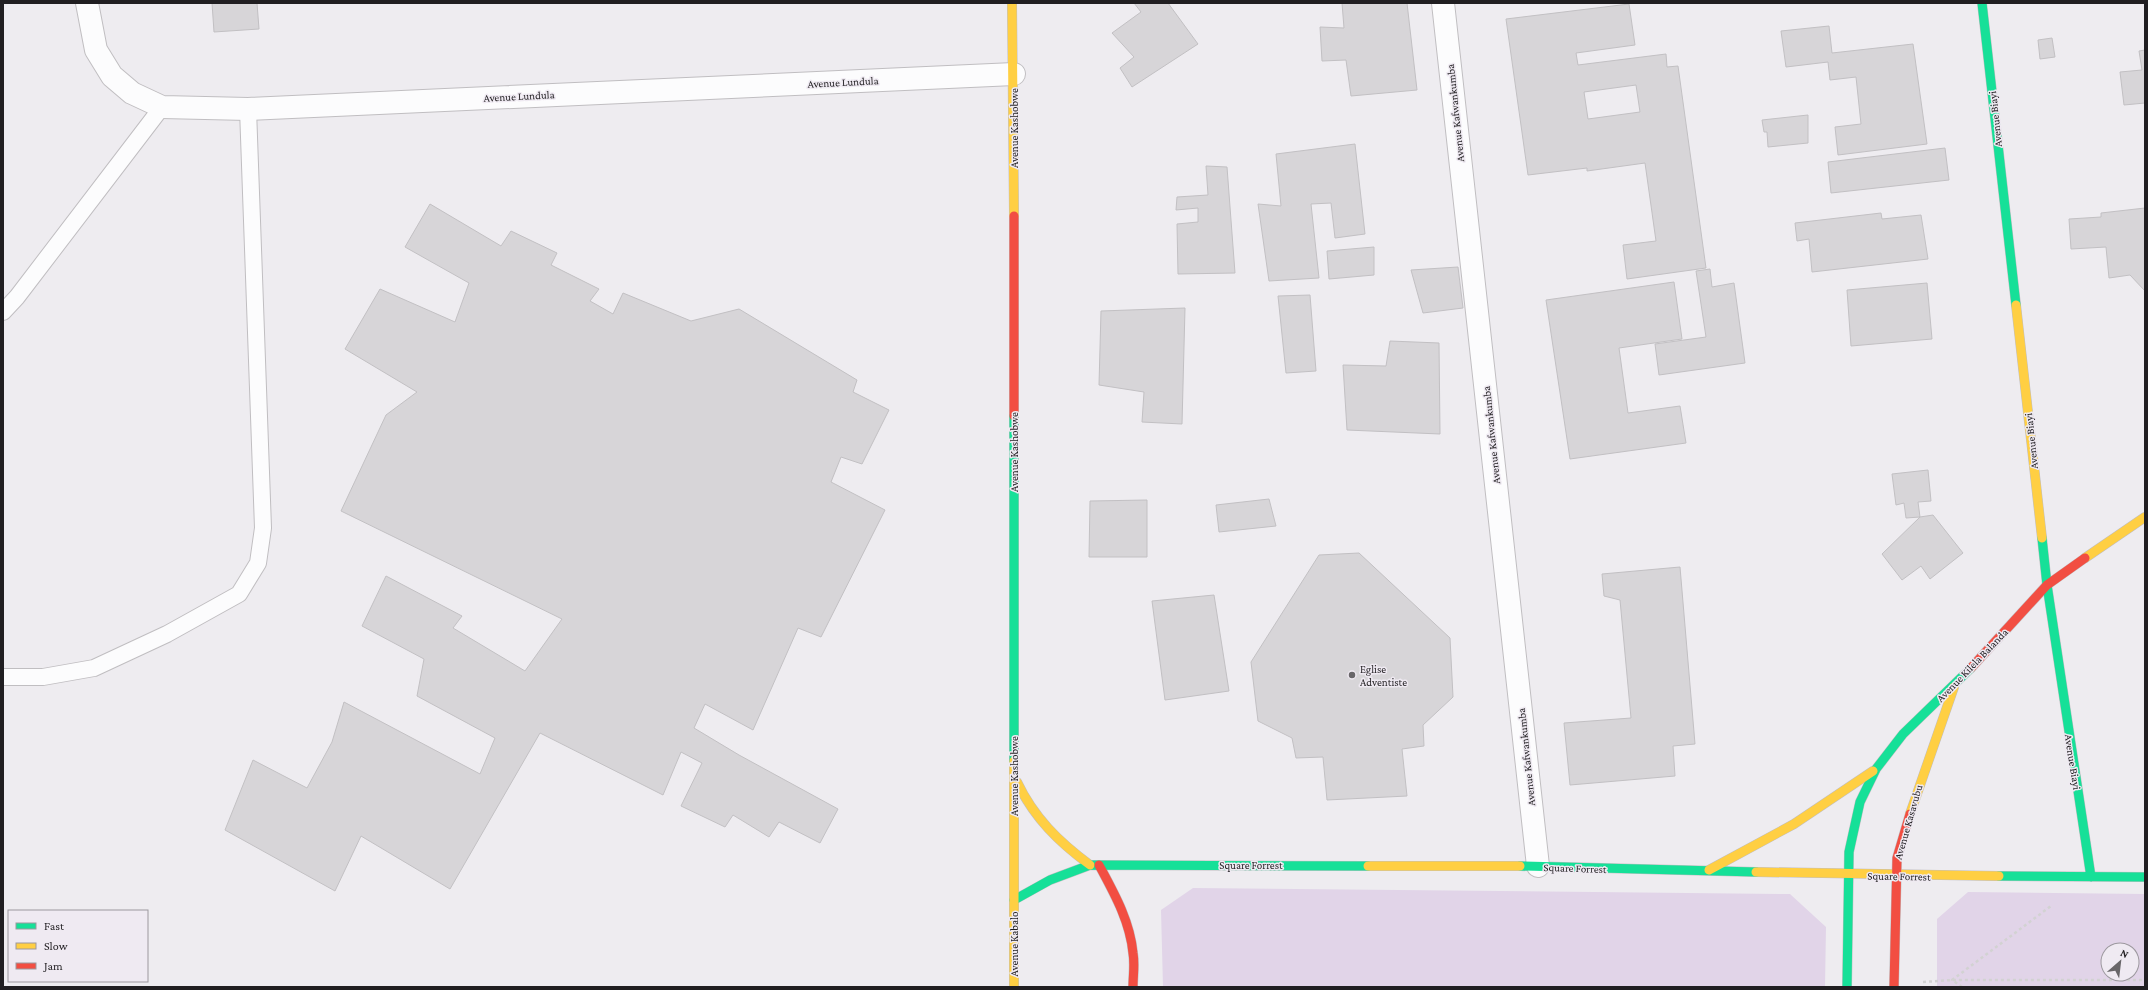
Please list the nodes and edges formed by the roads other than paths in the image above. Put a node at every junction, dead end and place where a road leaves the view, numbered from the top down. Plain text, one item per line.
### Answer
1 (87, 3) edge
2 (1012, 3) edge
3 (1443, 3) edge
4 (1982, 3) edge
5 (1014, 74) junction
6 (162, 107) junction
7 (248, 109) junction
8 (3, 312) edge
9 (2145, 516) edge
10 (2047, 585) junction
11 (3, 677) edge
12 (1954, 686) junction
13 (1876, 769) junction
14 (1014, 776) junction
15 (1094, 865) junction
16 (1538, 866) junction
17 (1704, 872) junction
18 (1849, 875) junction
19 (1895, 876) junction
20 (2090, 877) junction
21 (2145, 877) edge
22 (1014, 900) junction
23 (1894, 986) edge
24 (1014, 987) edge
25 (1133, 987) edge
26 (1848, 987) edge

1 - 6 street, Avenue Lundula
2 - 5 street, Avenue Kashobwe
3 - 16 street, Avenue Kafwankumba
4 - 10 street, Avenue Biayi
5 - 7 street, Avenue Lundula
5 - 14 street, Avenue Kashobwe
6 - 7 street, Avenue Lundula
6 - 8 lane
7 - 11 lane
9 - 10 street, Avenue Kilela Balanda
10 - 12 street, Avenue Kilela Balanda
10 - 20 street, Avenue Biayi
12 - 13 street, Avenue Kilela Balanda
12 - 19 street, Avenue Kasavubu
13 - 17 street
13 - 18 street, Avenue Kilela Balanda
14 - 15 street
14 - 22 street, Avenue Kashobwe
15 - 16 street, Square Forrest
15 - 22 street, Square Forrest
15 - 25 street
16 - 17 street, Square Forrest
17 - 18 street, Square Forrest
18 - 19 street, Square Forrest
18 - 26 street
19 - 20 street, Square Forrest
19 - 23 street, Avenue Kasavubu
20 - 21 street, Square Forrest
22 - 24 street, Avenue Kabalo

